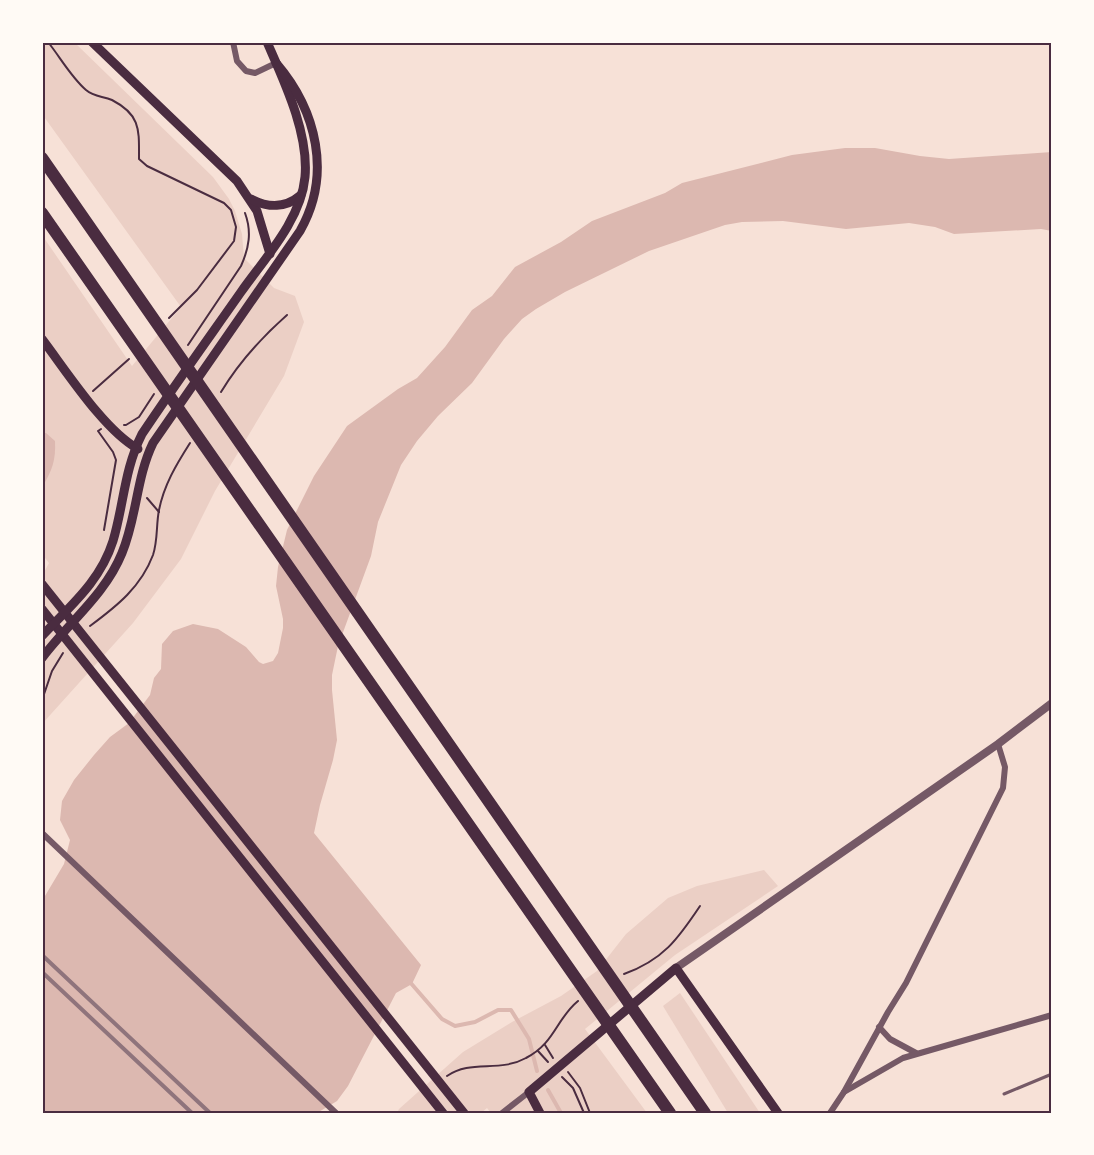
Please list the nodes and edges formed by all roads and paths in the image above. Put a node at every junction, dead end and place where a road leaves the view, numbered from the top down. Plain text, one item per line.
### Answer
1 (48, 42) edge
2 (92, 42) edge
3 (233, 42) edge
4 (267, 42) edge
5 (276, 63) junction
6 (42, 158) edge
7 (302, 195) junction
8 (251, 199) junction
9 (42, 213) edge
10 (270, 252) junction
11 (272, 271) junction
12 (287, 315) dead end
13 (165, 322) dead end
14 (42, 339) edge
15 (134, 354) dead end
16 (219, 395) dead end
17 (86, 396) junction
18 (193, 437) dead end
19 (135, 448) junction
20 (148, 454) junction
21 (139, 488) junction
22 (159, 512) junction
23 (42, 584) edge
24 (42, 609) edge
25 (85, 630) dead end
26 (42, 636) edge
27 (64, 652) dead end
28 (42, 658) edge
29 (42, 700) edge
30 (1052, 704) edge
31 (998, 744) junction
32 (42, 833) edge
33 (676, 968) junction
34 (1052, 1015) edge
35 (879, 1027) junction
36 (545, 1045) dead end
37 (917, 1053) junction
38 (557, 1068) junction
39 (1052, 1074) edge
40 (443, 1078) dead end
41 (529, 1092) junction
42 (844, 1092) junction
43 (1004, 1094) dead end
44 (336, 1113) edge
45 (443, 1113) edge
46 (464, 1113) edge
47 (502, 1113) edge
48 (540, 1113) edge
49 (584, 1113) edge
50 (590, 1113) edge
51 (670, 1113) edge
52 (705, 1113) edge
53 (778, 1113) edge
54 (830, 1113) edge

1 - 13 path
2 - 8 main road
3 - 5 street
4 - 5 main road
5 - 7 main road
5 - 11 main road
6 - 52 highway
7 - 8 main road
7 - 10 main road
8 - 10 main road
9 - 51 highway
10 - 11 main road
10 - 19 main road
11 - 20 main road
12 - 16 path
14 - 17 main road
15 - 17 path
17 - 19 main road
18 - 22 path
19 - 20 main road
19 - 26 main road
20 - 21 main road
21 - 22 path
21 - 28 main road
22 - 25 path
23 - 46 main road
24 - 45 main road
27 - 29 path
30 - 31 street
31 - 33 street
31 - 35 street
32 - 44 street
33 - 38 main road
33 - 53 main road
34 - 37 street
35 - 37 street
35 - 42 street
36 - 38 path
37 - 42 street
38 - 40 path
38 - 41 main road
38 - 49 path
38 - 50 path
39 - 43 lane
41 - 47 street
41 - 48 main road
42 - 54 street

